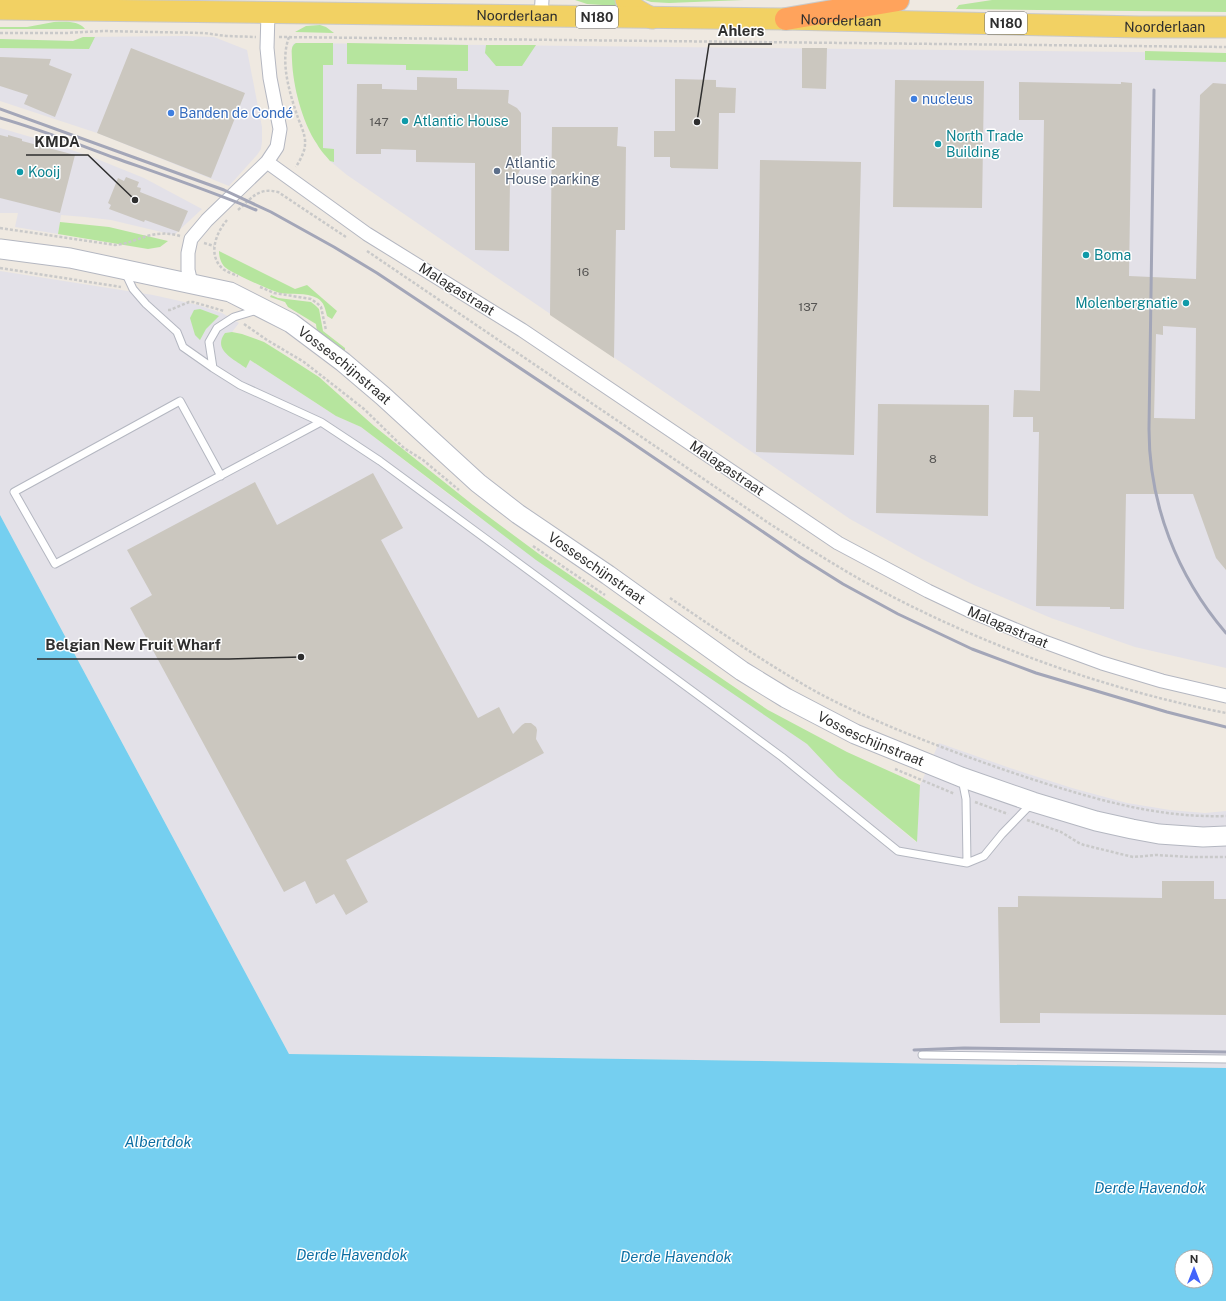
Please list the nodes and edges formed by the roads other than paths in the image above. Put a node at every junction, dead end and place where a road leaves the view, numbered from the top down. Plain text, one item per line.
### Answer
1 (626, 0) edge
2 (898, 0) edge
3 (7, 6) edge
4 (542, 8) edge
5 (268, 13) junction
6 (653, 18) junction
7 (786, 19) junction
8 (1226, 27) edge
9 (266, 162) junction
10 (0, 249) edge
11 (124, 268) junction
12 (190, 283) junction
13 (262, 308) junction
14 (213, 368) junction
15 (321, 422) junction
16 (221, 476) junction
17 (1226, 696) edge
18 (961, 777) junction
19 (1033, 802) junction
20 (1226, 836) edge
21 (967, 863) junction
22 (922, 1055) dead end
23 (1226, 1059) edge

1 - 6 main road
2 - 7 highway
3 - 5 main road, Noorderlaan / N180
4 - 5 main road, Noorderlaan / N180
4 - 6 main road, Noorderlaan / N180
5 - 9 street
6 - 7 main road, Noorderlaan / N180
7 - 8 main road, Noorderlaan / N180
9 - 12 street
9 - 17 street, Malagastraat
10 - 11 street, Vosseschijnstraat
11 - 12 street, Vosseschijnstraat
11 - 14 lane
12 - 13 street, Vosseschijnstraat
13 - 14 lane
13 - 18 street, Vosseschijnstraat
14 - 15 lane
15 - 16 lane
15 - 21 lane
16 - 16 lane
18 - 19 street, Vosseschijnstraat
18 - 21 lane
19 - 20 street, Vosseschijnstraat
19 - 21 lane
22 - 23 lane

